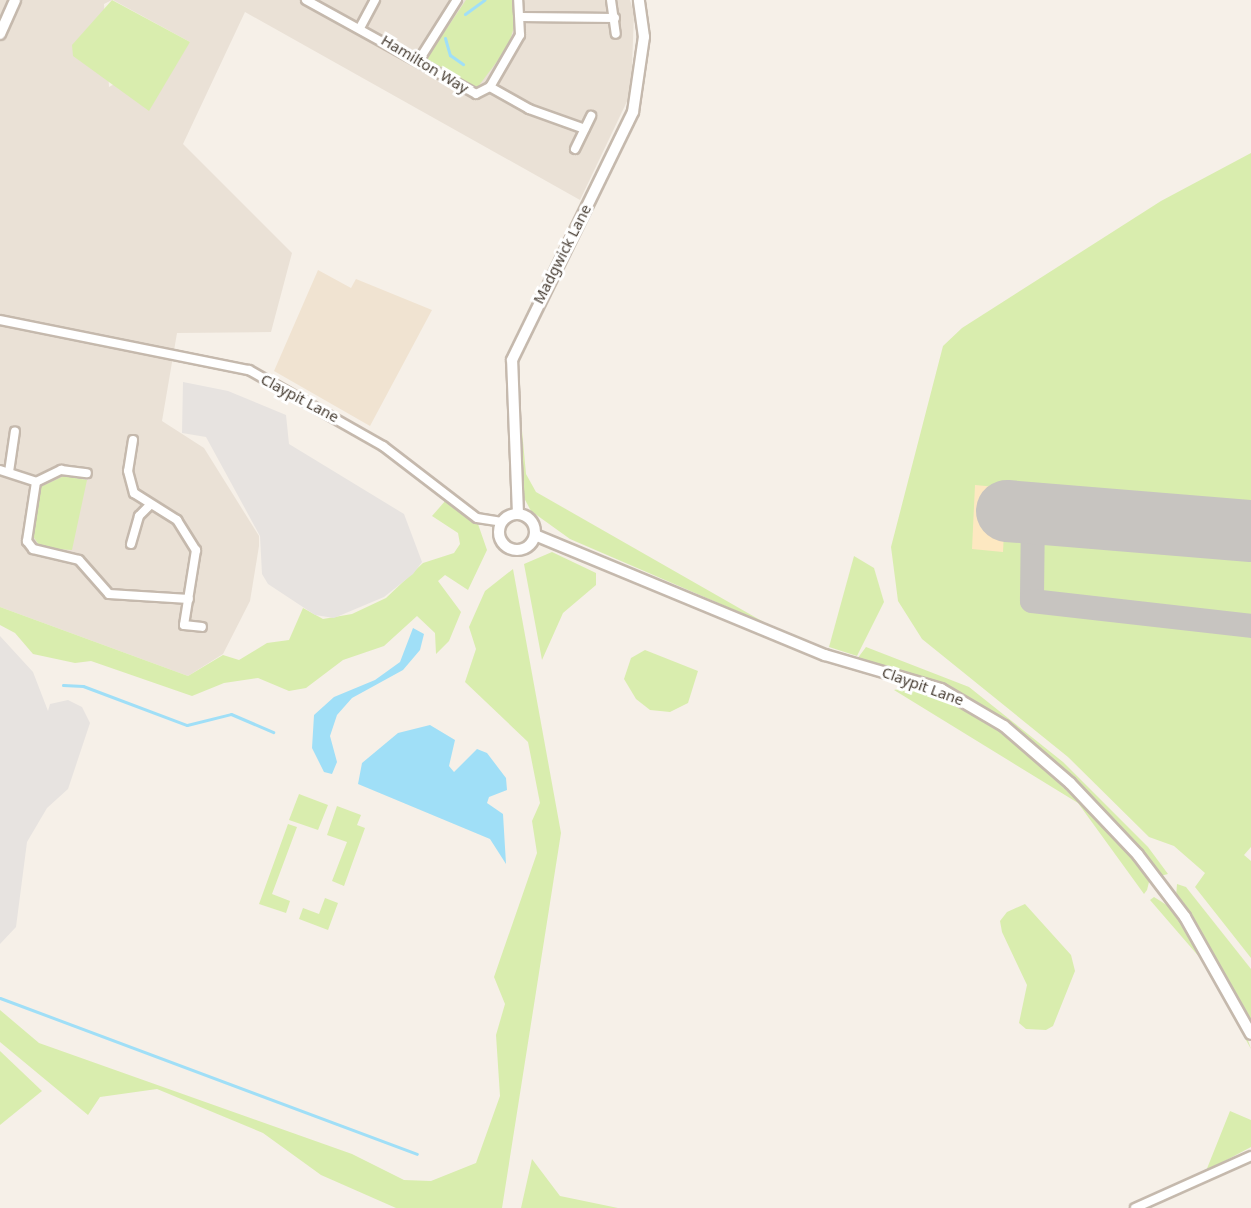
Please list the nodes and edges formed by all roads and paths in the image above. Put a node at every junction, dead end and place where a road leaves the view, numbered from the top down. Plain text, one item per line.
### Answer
1 (15, 0) edge
2 (306, 0) edge
3 (375, 0) edge
4 (458, 0) edge
5 (518, 0) edge
6 (611, 0) edge
7 (639, 0) edge
8 (521, 17) junction
9 (615, 18) junction
10 (361, 26) junction
11 (0, 34) edge
12 (616, 34) dead end
13 (419, 60) junction
14 (490, 87) junction
15 (591, 116) dead end
16 (585, 129) junction
17 (575, 149) dead end
18 (0, 320) edge
19 (15, 431) dead end
20 (133, 440) dead end
21 (4, 471) edge
22 (87, 473) dead end
23 (36, 482) junction
24 (150, 505) junction
25 (518, 514) junction
26 (502, 522) junction
27 (535, 535) junction
28 (131, 544) dead end
29 (189, 599) junction
30 (202, 627) dead end
31 (1251, 1034) edge
32 (1251, 1156) edge
33 (1135, 1208) edge

1 - 11 street
2 - 10 street, Hamilton Way
3 - 10 street
4 - 13 street
5 - 8 street, Hamilton Way
6 - 9 street
7 - 25 street, Madgwick Lane
8 - 9 street
8 - 14 street, Hamilton Way
9 - 12 street
10 - 13 street, Hamilton Way
13 - 14 street, Hamilton Way
14 - 16 street
15 - 16 street
16 - 17 street
18 - 26 street, Claypit Lane
19 - 21 street
20 - 24 street
21 - 23 street
22 - 23 street
23 - 29 street
24 - 28 street
24 - 29 street
25 - 26 street
25 - 27 street
26 - 27 street
27 - 31 street, Claypit Lane
29 - 30 street
32 - 33 street

